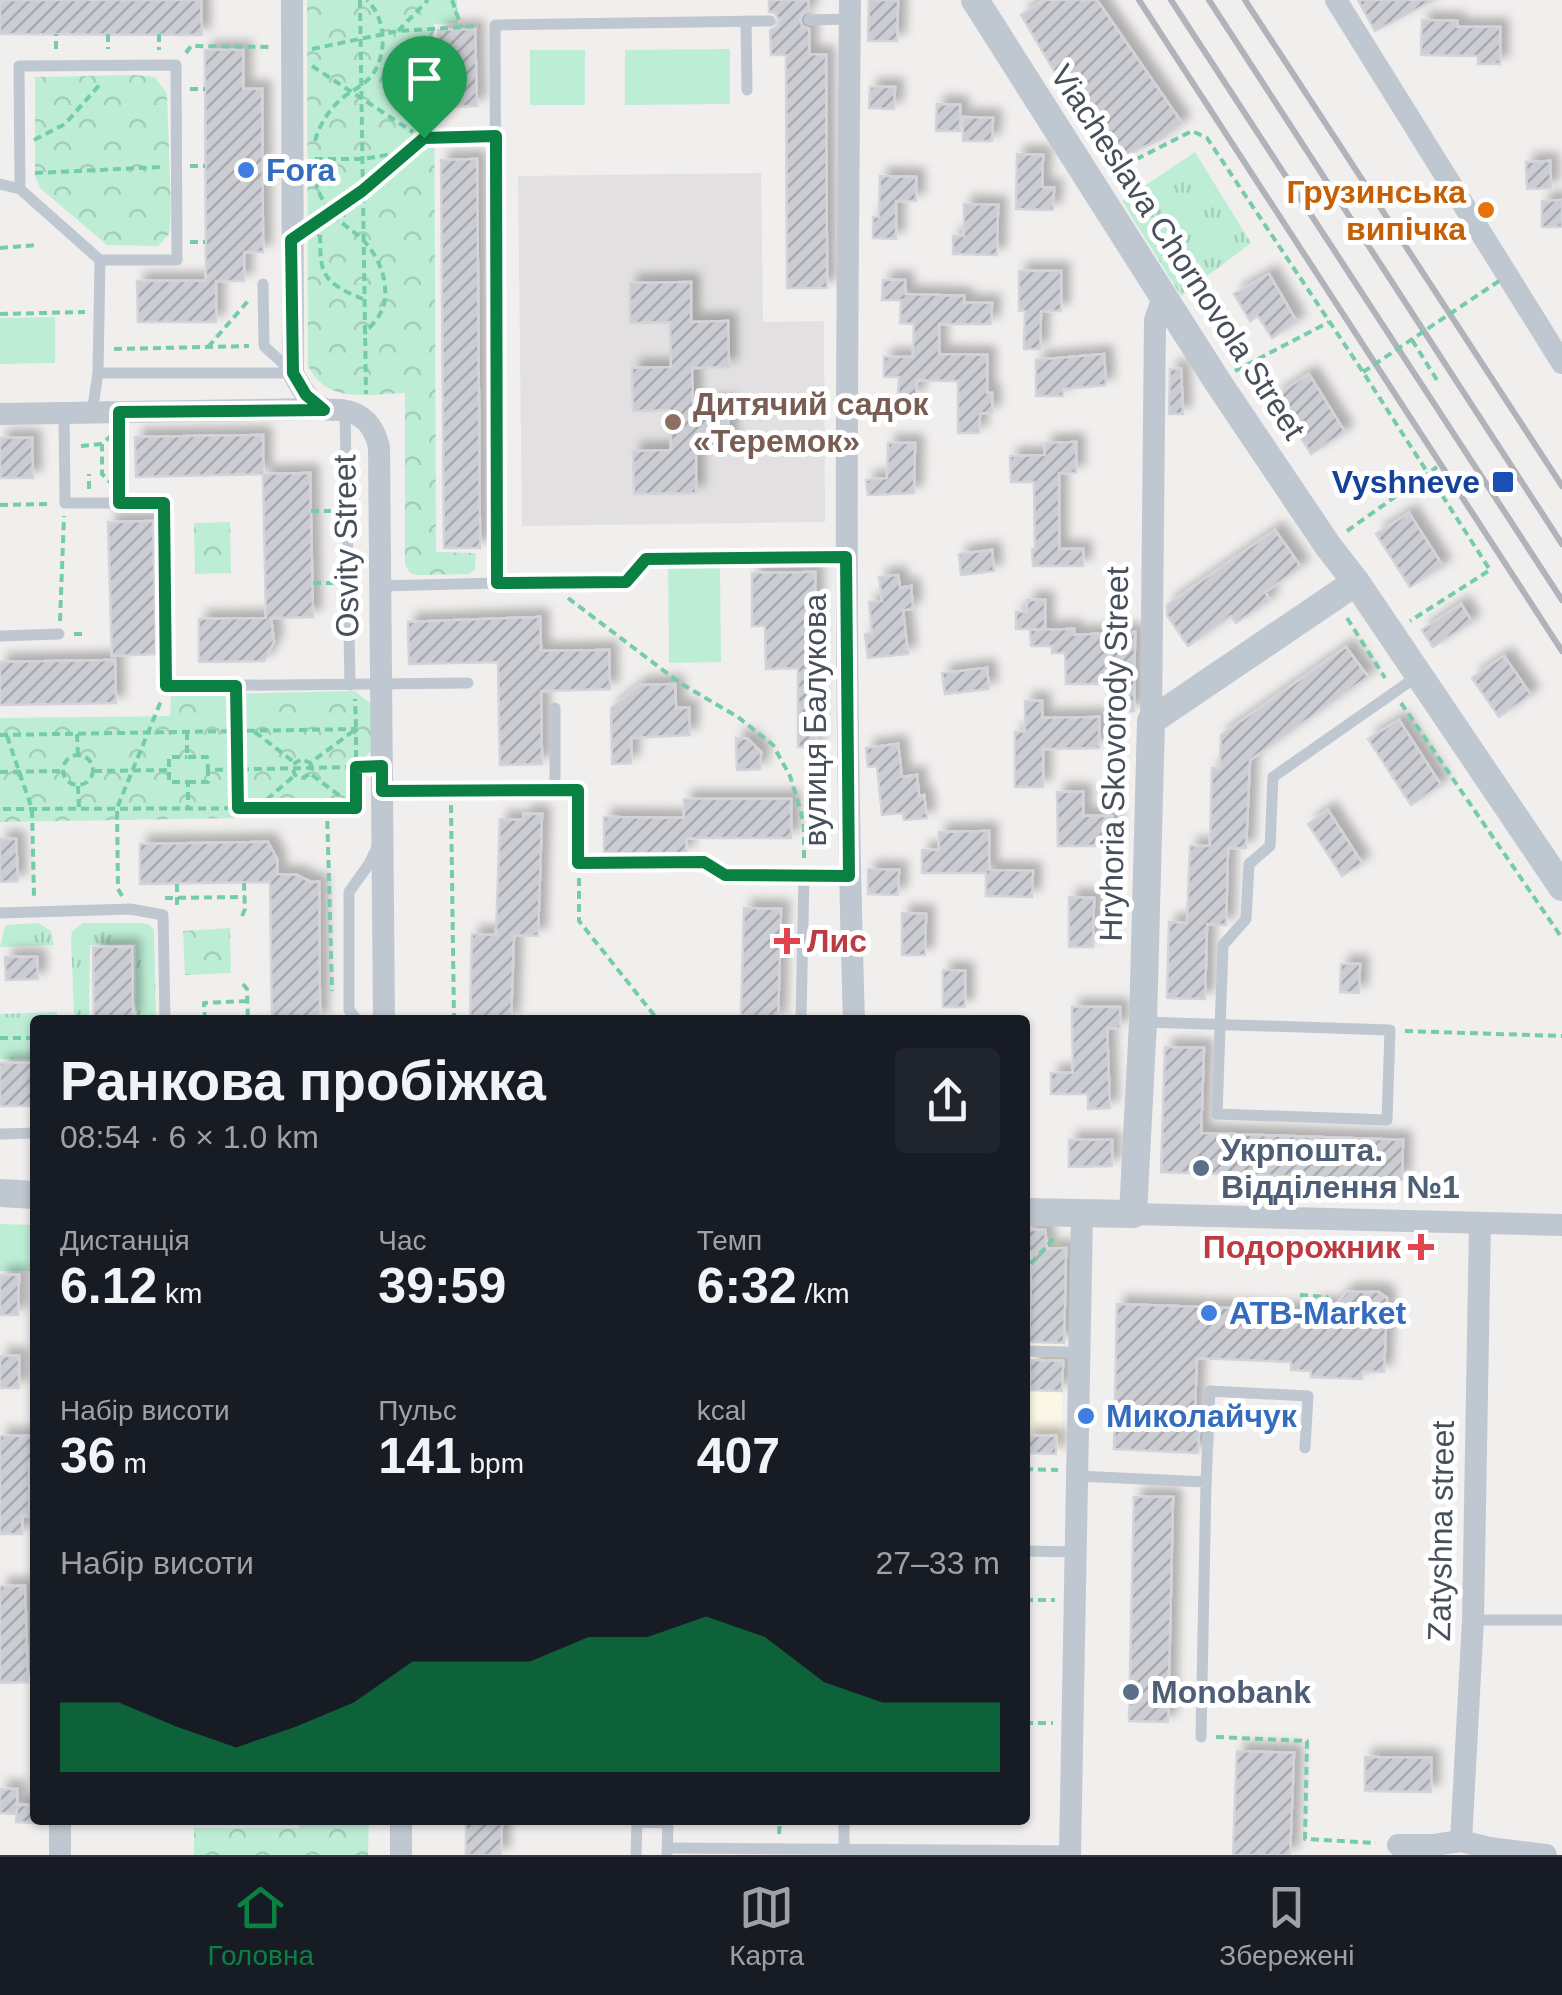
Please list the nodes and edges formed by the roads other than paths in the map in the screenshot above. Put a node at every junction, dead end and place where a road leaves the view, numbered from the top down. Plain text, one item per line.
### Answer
1 (292, 0) edge
2 (975, 0) edge
3 (1336, 0) edge
4 (850, 9) edge
5 (809, 20) dead end
6 (746, 21) junction
7 (770, 21) dead end
8 (746, 90) dead end
9 (496, 136) junction
10 (424, 138) road end
11 (0, 184) edge
12 (20, 189) junction
13 (100, 260) junction
14 (263, 284) road end
15 (1163, 297) junction
16 (1562, 363) edge
17 (293, 373) junction
18 (98, 374) junction
19 (64, 413) junction
20 (92, 413) junction
21 (345, 413) junction
22 (0, 414) edge
23 (846, 557) junction
24 (497, 583) junction
25 (380, 586) junction
26 (1345, 589) junction
27 (59, 634) road end
28 (0, 636) edge
29 (1419, 674) junction
30 (468, 683) dead end
31 (353, 685) junction
32 (381, 685) junction
33 (555, 708) dead end
34 (1150, 721) junction
35 (382, 791) junction
36 (382, 837) junction
37 (578, 863) road end
38 (804, 875) junction
39 (849, 876) junction
40 (1562, 887) edge
41 (0, 913) edge
42 (165, 1015) edge
43 (353, 1015) edge
44 (384, 1015) edge
45 (801, 1015) edge
46 (854, 1015) edge
47 (1143, 1022) junction
48 (1220, 1024) junction
49 (0, 1134) edge
50 (30, 1134) edge
51 (0, 1194) edge
52 (30, 1194) edge
53 (1030, 1212) edge
54 (1074, 1214) junction
55 (1134, 1214) junction
56 (1480, 1223) junction
57 (1562, 1225) edge
58 (1030, 1351) edge
59 (1066, 1352) dead end
60 (1305, 1448) dead end
61 (1070, 1473) junction
62 (1206, 1482) junction
63 (1030, 1552) edge
64 (1076, 1552) junction
65 (1473, 1620) junction
66 (1562, 1620) edge
67 (1201, 1737) road end
68 (60, 1825) edge
69 (401, 1825) edge
70 (637, 1825) edge
71 (668, 1825) edge
72 (844, 1825) edge
73 (1461, 1841) junction
74 (1398, 1844) road end
75 (844, 1849) junction
76 (668, 1851) edge
77 (1070, 1853) edge
78 (60, 1855) edge
79 (400, 1855) edge
80 (636, 1855) edge
81 (1546, 1855) edge

1 - 17 street
2 - 15 street, Viacheslava Chornovola Street
3 - 16 street
4 - 5 lane
4 - 23 street, вулиця Балукова
6 - 7 lane
6 - 8 lane
6 - 9 lane
9 - 10 lane
9 - 24 lane
11 - 12 lane
12 - 13 lane
12 - 13 lane
13 - 18 lane
14 - 17 lane
15 - 26 street, Viacheslava Chornovola Street
15 - 34 street, Hryhoria Skovorody Street
17 - 18 lane
17 - 21 street, Osvity Street
18 - 20 lane
19 - 20 street
19 - 22 street
19 - 31 lane
20 - 21 street
21 - 25 street, Osvity Street
21 - 31 lane
23 - 24 lane
23 - 39 street, вулиця Балукова
24 - 25 lane
25 - 32 street, Osvity Street
26 - 29 street, Viacheslava Chornovola Street
26 - 34 street
27 - 28 lane
29 - 40 street, Viacheslava Chornovola Street
29 - 48 lane
30 - 32 lane
31 - 32 lane
32 - 35 street, Osvity Street
33 - 35 lane
34 - 47 street, Hryhoria Skovorody Street
35 - 36 street, Osvity Street
36 - 43 lane
36 - 44 street, Osvity Street
37 - 38 lane
38 - 39 lane
38 - 45 lane
39 - 46 street, вулиця Балукова
41 - 42 lane
47 - 48 lane
47 - 55 street, Hryhoria Skovorody Street
48 - 48 lane
49 - 50 lane
51 - 52 street
53 - 54 street
54 - 55 street
54 - 61 street
55 - 56 street
56 - 57 street
56 - 65 street, Zatyshna street
58 - 59 lane
60 - 62 lane
61 - 62 lane
61 - 64 street
62 - 67 lane
63 - 64 lane
64 - 77 street
65 - 66 lane
65 - 73 street, Zatyshna street
68 - 78 street
69 - 79 street
70 - 80 lane
71 - 76 lane
72 - 75 lane
73 - 74 street
73 - 81 street
75 - 76 lane
75 - 77 lane

